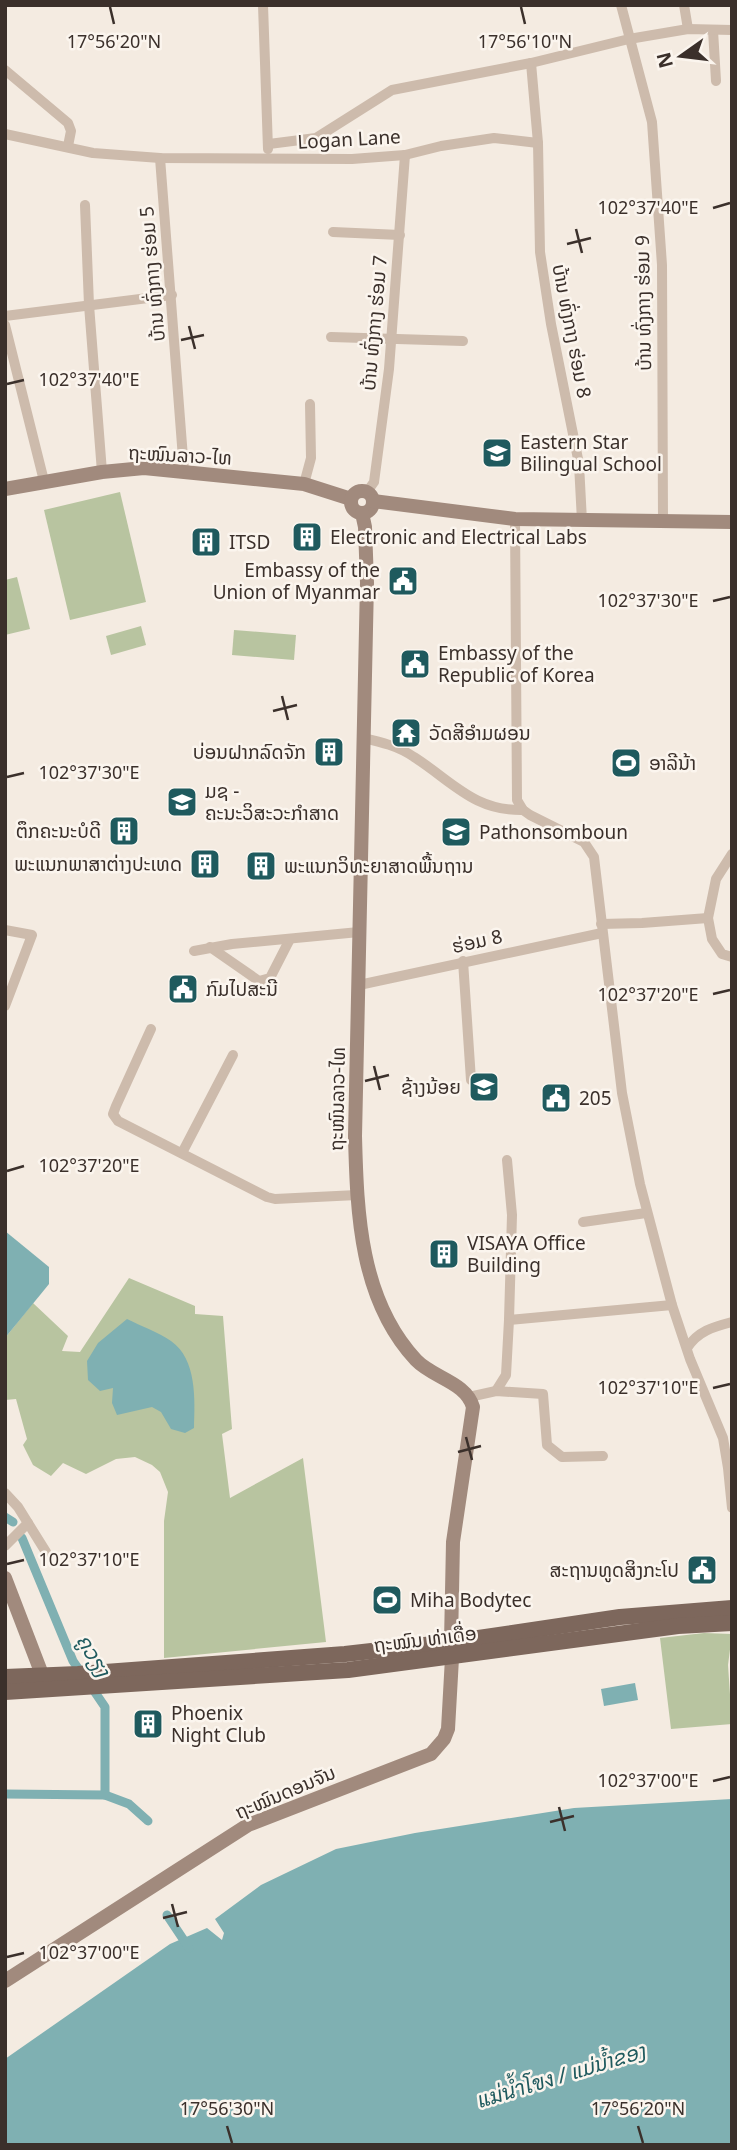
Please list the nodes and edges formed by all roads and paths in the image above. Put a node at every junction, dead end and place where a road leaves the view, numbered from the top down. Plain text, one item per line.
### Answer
1 (263, 5) edge
2 (621, 5) edge
3 (684, 5) edge
4 (688, 29) junction
5 (713, 30) junction
6 (732, 30) edge
7 (629, 38) junction
8 (531, 63) junction
9 (5, 70) edge
10 (716, 81) dead end
11 (5, 134) edge
12 (538, 143) junction
13 (269, 144) junction
14 (68, 146) junction
15 (405, 155) junction
16 (160, 158) junction
17 (268, 159) junction
18 (85, 205) dead end
19 (333, 232) dead end
20 (400, 235) junction
21 (172, 295) junction
22 (89, 306) junction
23 (5, 316) edge
24 (5, 325) edge
25 (331, 337) dead end
26 (391, 340) junction
27 (463, 341) dead end
28 (310, 404) dead end
29 (184, 471) junction
30 (102, 472) junction
31 (44, 481) junction
32 (304, 484) junction
33 (5, 489) edge
34 (370, 497) junction
35 (351, 499) junction
36 (362, 513) junction
37 (515, 519) junction
38 (663, 520) junction
39 (582, 521) junction
40 (732, 522) edge
41 (363, 738) junction
42 (523, 810) junction
43 (732, 854) edge
44 (708, 918) junction
45 (602, 928) junction
46 (5, 930) edge
47 (359, 932) junction
48 (290, 939) junction
49 (210, 947) junction
50 (194, 951) dead end
51 (732, 957) edge
52 (463, 961) junction
53 (359, 985) junction
54 (8, 991) edge
55 (5, 1006) edge
56 (151, 1029) dead end
57 (233, 1055) dead end
58 (471, 1080) dead end
59 (183, 1153) junction
60 (507, 1160) dead end
61 (357, 1195) junction
62 (646, 1213) junction
63 (583, 1222) dead end
64 (672, 1305) junction
65 (509, 1320) junction
66 (732, 1322) edge
67 (687, 1348) junction
68 (496, 1391) junction
69 (469, 1397) junction
70 (728, 1444) edge
71 (603, 1456) dead end
72 (5, 1493) edge
73 (732, 1508) edge
74 (27, 1523) junction
75 (5, 1546) edge
76 (46, 1552) dead end
77 (5, 1578) edge
78 (732, 1608) edge
79 (732, 1623) edge
80 (451, 1650) junction
81 (5, 1677) edge
82 (43, 1684) junction
83 (5, 1692) edge
84 (5, 1981) edge

1 - 13 street
2 - 7 street, ບ້ານ ທົ່ງກາງ ຮ່ອມ 9
3 - 4 street
4 - 5 street
4 - 7 street
5 - 6 street
5 - 10 street
7 - 8 street
7 - 38 street, ບ້ານ ທົ່ງກາງ ຮ່ອມ 9
8 - 12 street, ບ້ານ ທົ່ງກາງ ຮ່ອມ 8
8 - 13 street
9 - 14 street
11 - 14 street, Logan Lane
12 - 15 street, Logan Lane
12 - 39 street, ບ້ານ ທົ່ງກາງ ຮ່ອມ 8
13 - 17 street
14 - 16 street, Logan Lane
15 - 17 street, Logan Lane
15 - 20 street, ບ້ານ ທົ່ງກາງ ຮ່ອມ 7
16 - 17 street, Logan Lane
16 - 21 street, ບ້ານ ທົ່ງກາງ ຮ່ອມ 5
18 - 22 street
19 - 20 street
20 - 26 street, ບ້ານ ທົ່ງກາງ ຮ່ອມ 7
21 - 22 street
21 - 29 street, ບ້ານ ທົ່ງກາງ ຮ່ອມ 5
22 - 23 street
22 - 30 street
24 - 31 street
25 - 26 street
26 - 27 street
26 - 34 street, ບ້ານ ທົ່ງກາງ ຮ່ອມ 7
28 - 32 street
29 - 30 street, ຖະໜົນລາວ-ໄທ
29 - 32 street, ຖະໜົນລາວ-ໄທ
30 - 31 street, ຖະໜົນລາວ-ໄທ
31 - 33 street, ຖະໜົນລາວ-ໄທ
32 - 35 street, ຖະໜົນລາວ-ໄທ
34 - 35 street
34 - 36 street
34 - 37 street
35 - 36 street
36 - 41 street, ຖະໜົນລາວ-ໄທ
37 - 39 street
37 - 42 street
38 - 39 street
38 - 40 street
41 - 42 street
41 - 47 street, ຖະໜົນລາວ-ໄທ
42 - 45 street
43 - 44 street
44 - 45 street, ຮ່ອມ 8
44 - 51 street
45 - 52 street, ຮ່ອມ 8
45 - 62 street
46 - 54 street
47 - 48 street
47 - 53 street, ຖະໜົນລາວ-ໄທ
48 - 49 street
48 - 49 street
49 - 50 street
52 - 53 street, ຮ່ອມ 8
52 - 58 street
53 - 61 street, ຖະໜົນລາວ-ໄທ
54 - 55 street
56 - 59 street
57 - 59 street
59 - 61 street
60 - 65 street
61 - 69 street, ຖະໜົນລາວ-ໄທ
62 - 63 street
62 - 64 street
64 - 65 street
64 - 67 street
65 - 68 street
66 - 67 street
67 - 70 street
68 - 69 street
68 - 71 street
69 - 80 street
70 - 73 street
72 - 74 street
74 - 75 street
74 - 76 street
77 - 82 street
78 - 80 main road, ຖະໝົນ ທ່າເດື່ອ
79 - 80 main road, ຖະໝົນ ທ່າເດື່ອ
80 - 82 main road, ຖະໝົນ ທ່າເດື່ອ
80 - 84 street, ຖະໝົນດອນຈັນ
81 - 82 main road
82 - 83 main road

